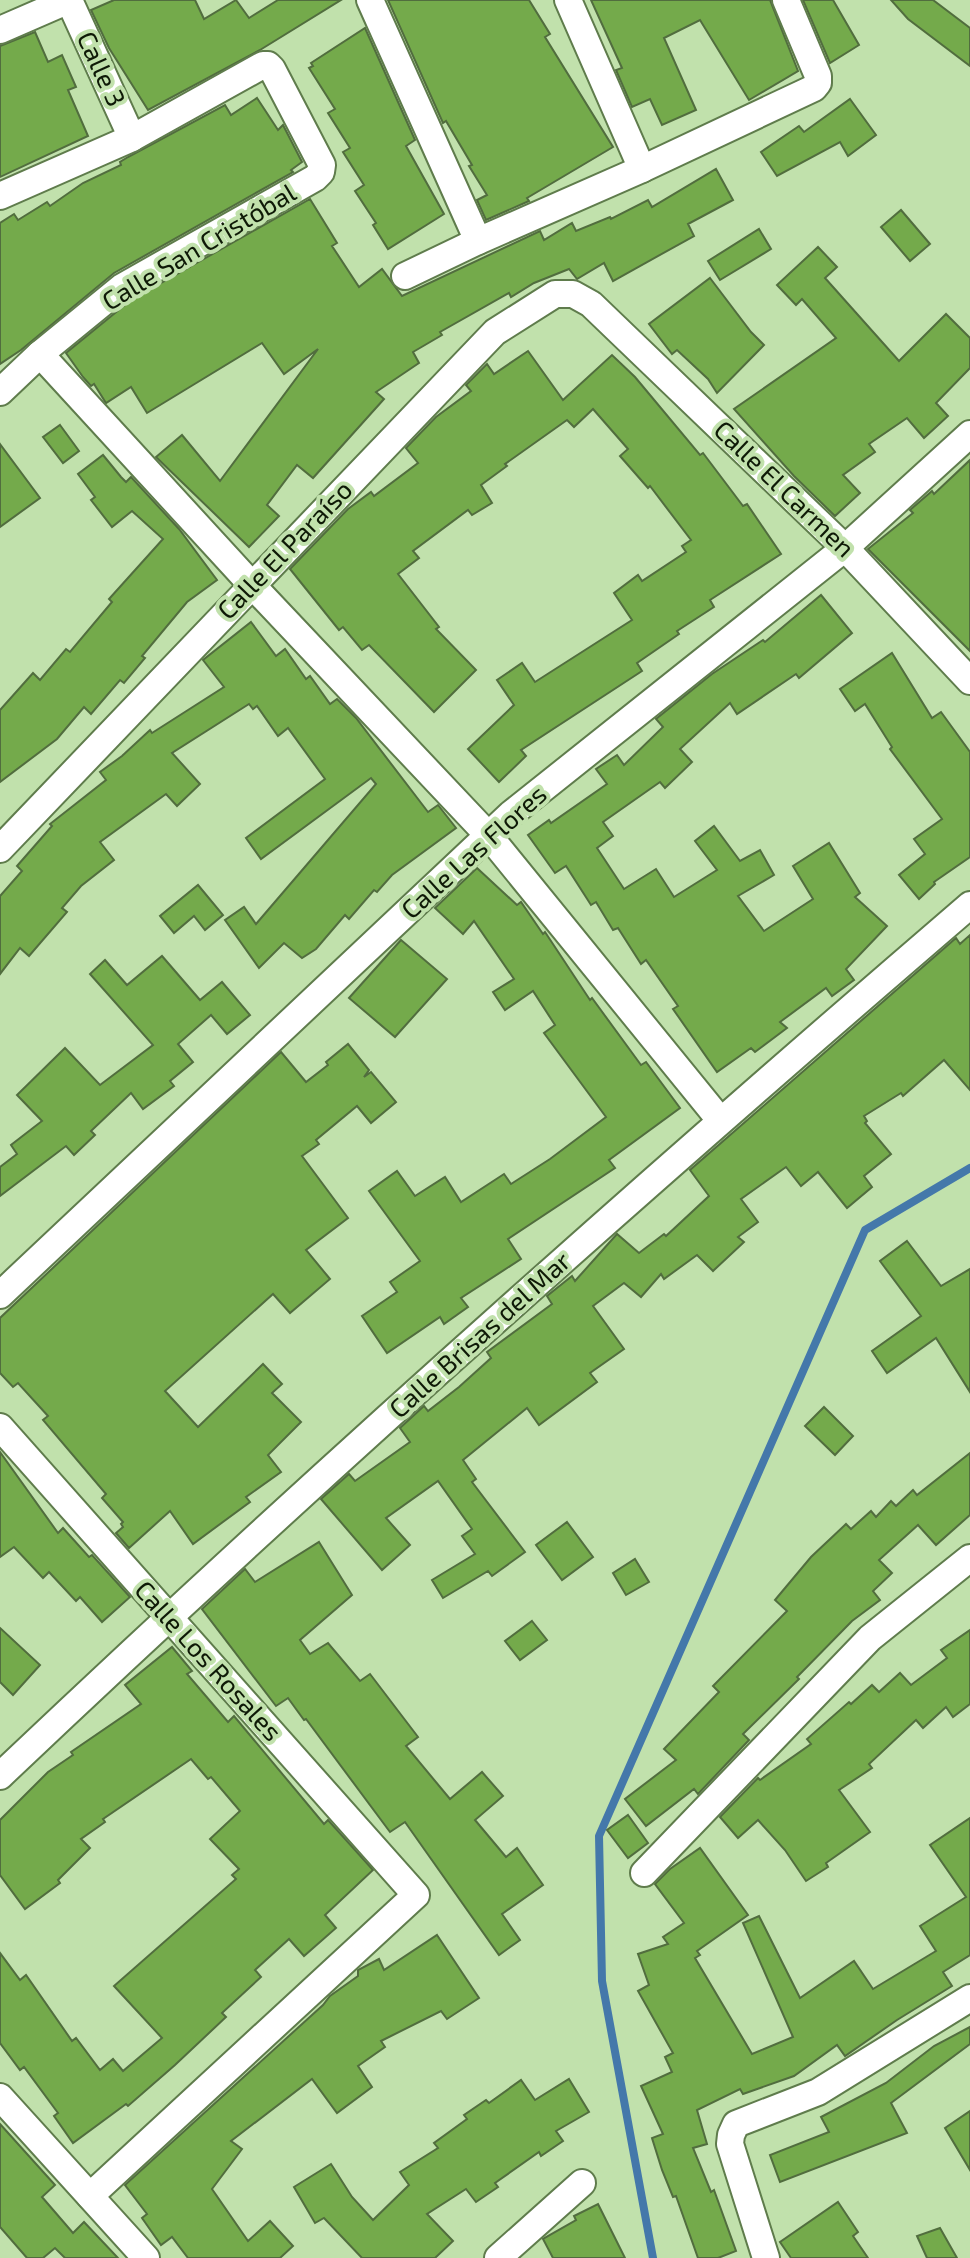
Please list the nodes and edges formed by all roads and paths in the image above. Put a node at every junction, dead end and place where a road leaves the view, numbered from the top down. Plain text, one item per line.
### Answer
1 (69, 0) edge
2 (370, 0) edge
3 (568, 0) edge
4 (786, 0) edge
5 (0, 30) edge
6 (132, 138) junction
7 (642, 169) junction
8 (0, 196) edge
9 (478, 241) junction
10 (405, 276) dead end
11 (591, 304) joint
12 (40, 354) junction
13 (0, 392) edge
14 (970, 434) edge
15 (845, 548) junction
16 (251, 584) junction
17 (970, 681) edge
18 (489, 836) junction
19 (0, 849) edge
20 (970, 905) edge
21 (720, 1120) junction
22 (0, 1295) edge
23 (0, 1427) edge
24 (970, 1558) edge
25 (168, 1616) junction
26 (0, 1776) edge
27 (644, 1873) dead end
28 (970, 1998) edge
29 (0, 2097) edge
30 (582, 2183) dead end
31 (90, 2196) junction
32 (146, 2258) edge
33 (498, 2258) edge
34 (766, 2258) edge

1 - 5 street
1 - 6 street, Calle 3
2 - 9 street
3 - 7 street
4 - 7 street
6 - 8 street
6 - 12 street, Calle San Cristóbal
7 - 9 street
9 - 10 street
11 - 15 street, Calle El Carmen
11 - 16 street, Calle El Paraíso
12 - 13 street, Calle San Cristóbal
12 - 16 street
14 - 15 street, Calle Las Flores
15 - 17 street, Calle El Carmen
15 - 18 street, Calle Las Flores
16 - 18 street
16 - 19 street, Calle El Paraíso
18 - 21 street
18 - 22 street, Calle Las Flores
20 - 21 street, Calle Brisas del Mar
21 - 25 street, Calle Brisas del Mar
23 - 25 street, Calle Los Rosales
24 - 27 street
25 - 26 street, Calle Brisas del Mar
25 - 31 street, Calle Los Rosales
28 - 34 street
29 - 31 street
30 - 33 street
31 - 32 street

